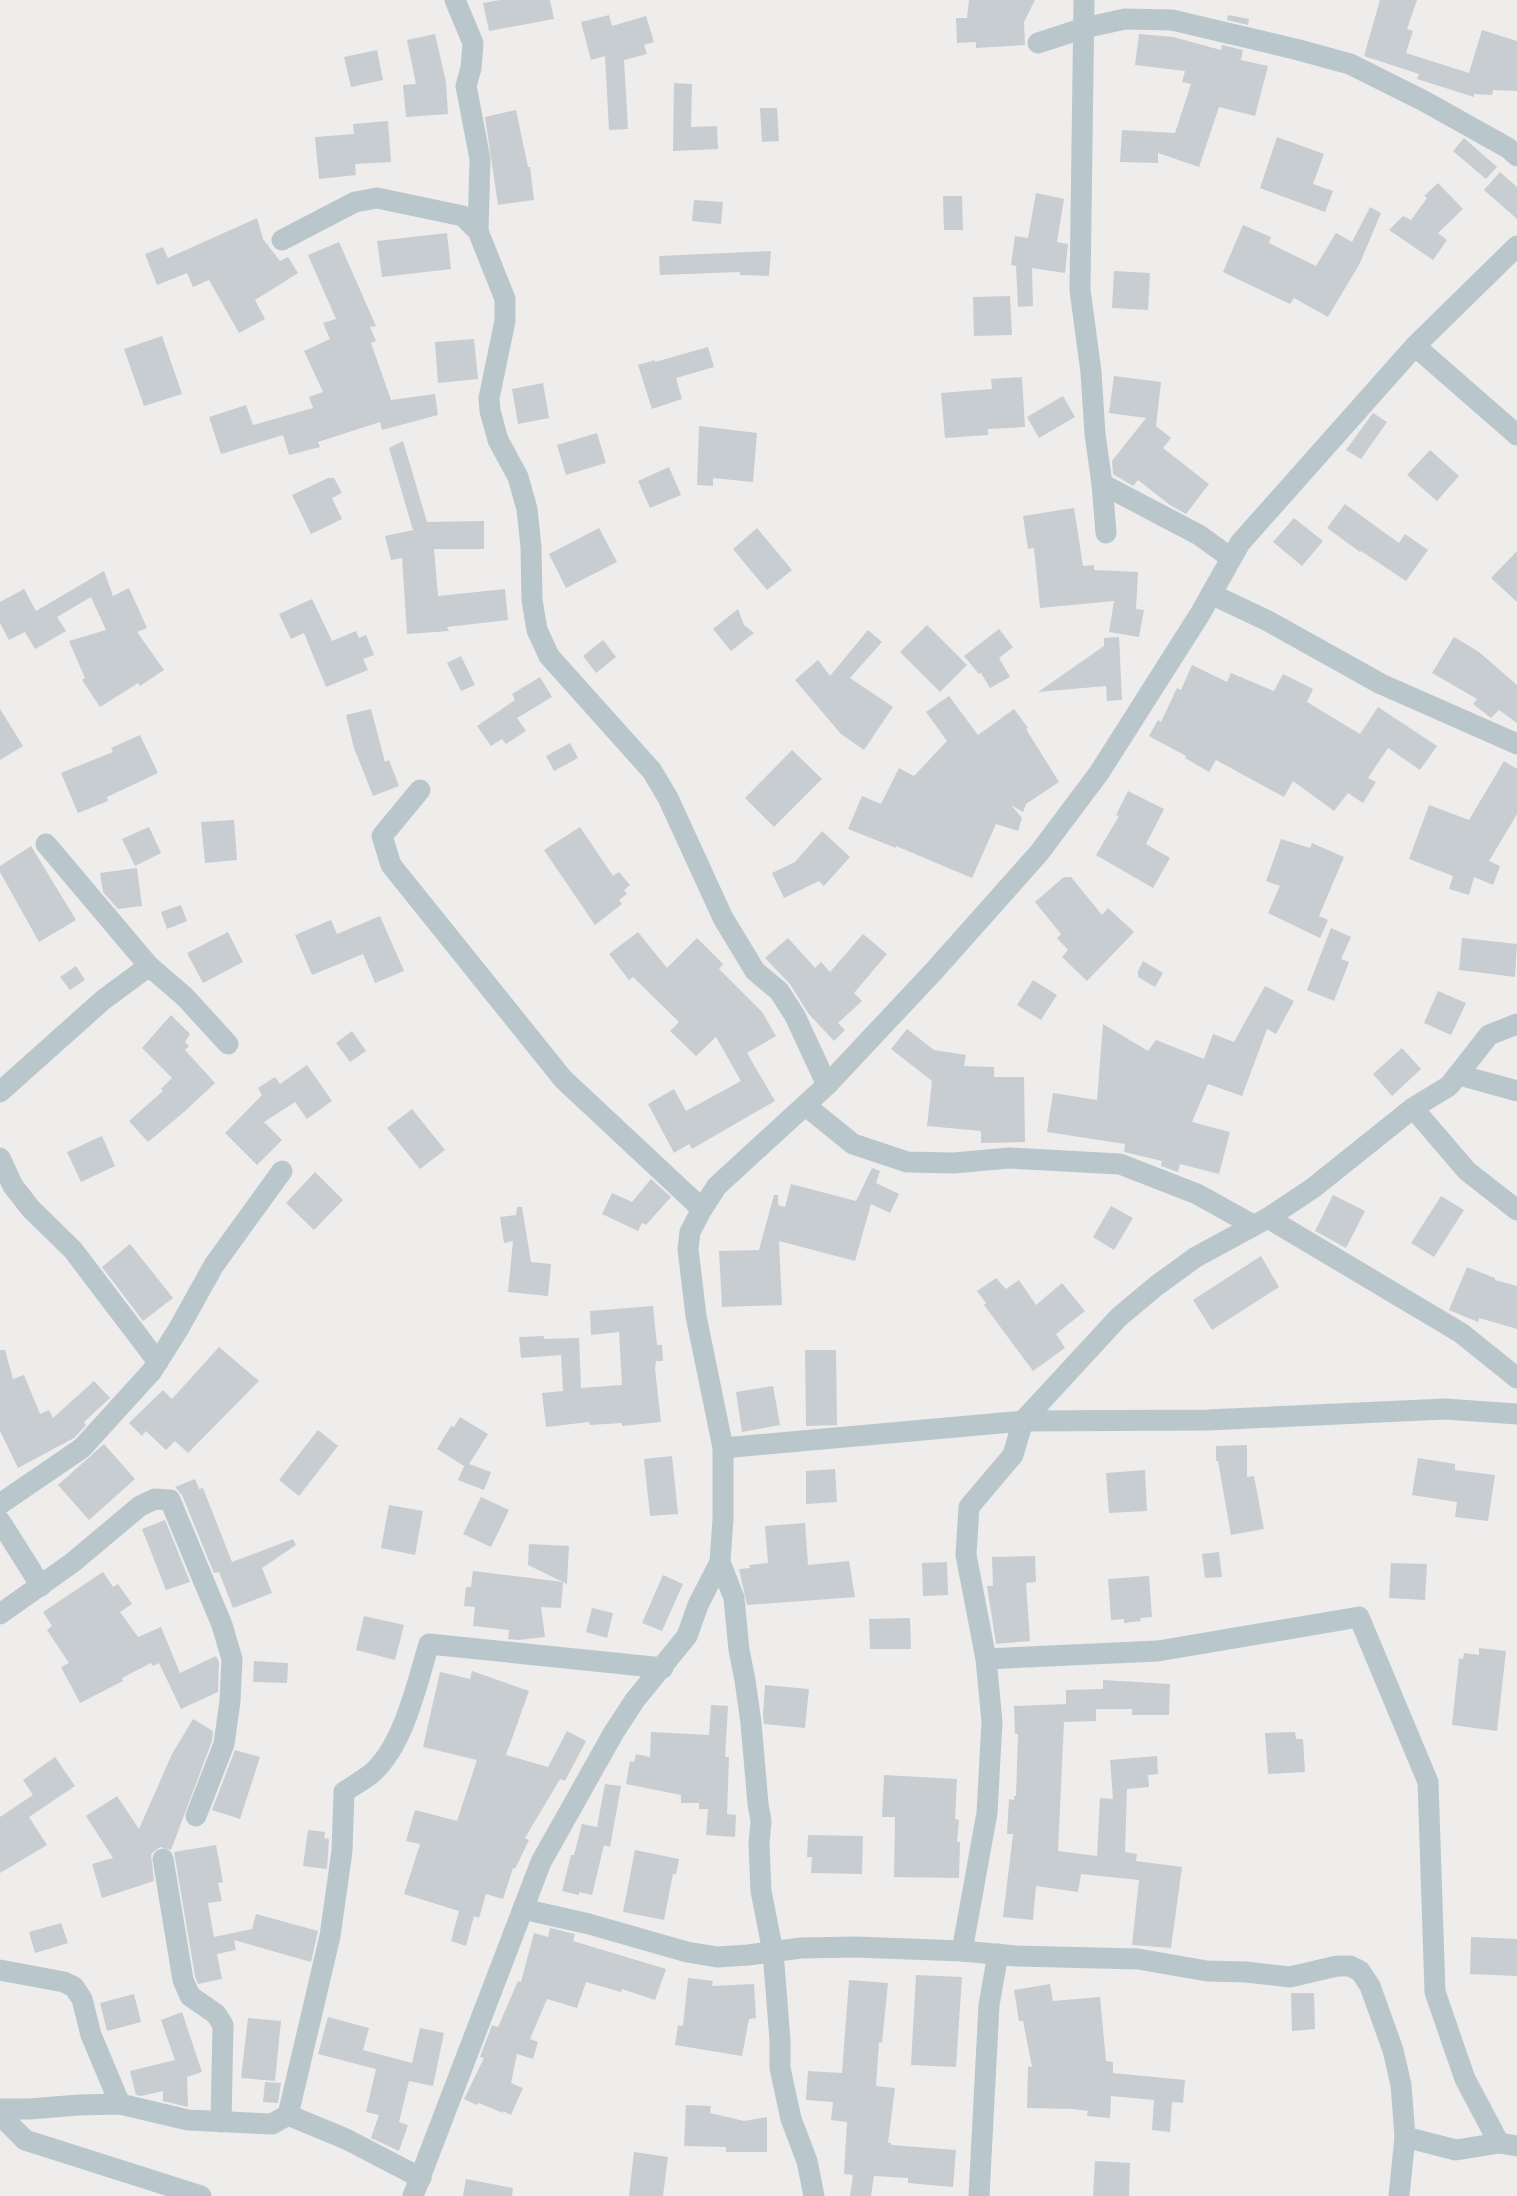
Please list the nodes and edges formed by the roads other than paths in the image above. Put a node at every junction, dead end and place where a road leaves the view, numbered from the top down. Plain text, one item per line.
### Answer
1 (455, 0) edge
2 (1084, 0) edge
3 (1084, 28) junction
4 (1038, 43) dead end
5 (1517, 156) edge
6 (478, 231) junction
7 (282, 240) dead end
8 (1517, 246) edge
9 (1415, 346) junction
10 (1517, 435) edge
11 (1102, 484) junction
12 (1106, 533) dead end
13 (1231, 558) junction
14 (1211, 594) junction
15 (1517, 744) edge
16 (420, 790) dead end
17 (46, 844) dead end
18 (149, 966) junction
19 (1517, 1024) edge
20 (228, 1044) dead end
21 (1459, 1075) junction
22 (827, 1085) junction
23 (1517, 1091) edge
24 (0, 1092) edge
25 (806, 1106) junction
26 (1413, 1108) junction
27 (0, 1158) edge
28 (282, 1170) dead end
29 (702, 1209) junction
30 (1517, 1210) edge
31 (1261, 1221) junction
32 (158, 1362) junction
33 (1517, 1378) edge
34 (1517, 1414) edge
35 (1023, 1421) junction
36 (723, 1448) junction
37 (0, 1504) edge
38 (0, 1521) edge
39 (720, 1562) junction
40 (40, 1586) junction
41 (0, 1614) edge
42 (986, 1659) junction
43 (663, 1668) junction
44 (196, 1816) dead end
45 (163, 1858) dead end
46 (523, 1909) junction
47 (962, 1951) junction
48 (773, 1952) junction
49 (998, 1954) junction
50 (0, 1970) edge
51 (120, 2104) junction
52 (0, 2109) edge
53 (0, 2115) edge
54 (288, 2115) junction
55 (221, 2122) junction
56 (1405, 2137) junction
57 (1508, 2145) edge
58 (417, 2187) edge
59 (189, 2194) edge
60 (814, 2196) edge
61 (979, 2196) edge
62 (1399, 2196) edge

1 - 6 street
2 - 3 street
3 - 4 street
3 - 5 street
3 - 11 street
6 - 7 street
6 - 22 street
8 - 9 street
9 - 10 street
9 - 13 street
11 - 12 street
11 - 13 street
13 - 14 street
14 - 15 street
14 - 22 street
16 - 29 street
17 - 18 street
18 - 20 street
18 - 24 street
19 - 21 street
21 - 23 street
21 - 26 street
22 - 25 street
25 - 29 street
25 - 31 street
26 - 30 street
26 - 31 street
27 - 32 street
28 - 32 street
29 - 36 street
31 - 33 street
31 - 35 street
32 - 37 street
34 - 35 street
35 - 36 street
35 - 42 street
36 - 39 street
38 - 40 street
39 - 43 street
39 - 48 street
40 - 41 street
40 - 44 street
42 - 47 street
42 - 57 street
43 - 46 street
43 - 54 street
45 - 55 street
46 - 48 street
46 - 58 street
47 - 48 street
47 - 49 street
48 - 60 street
49 - 56 street
49 - 61 street
50 - 51 street
51 - 52 street
51 - 55 street
53 - 59 street
54 - 55 street
54 - 58 street
56 - 57 street
56 - 62 street

